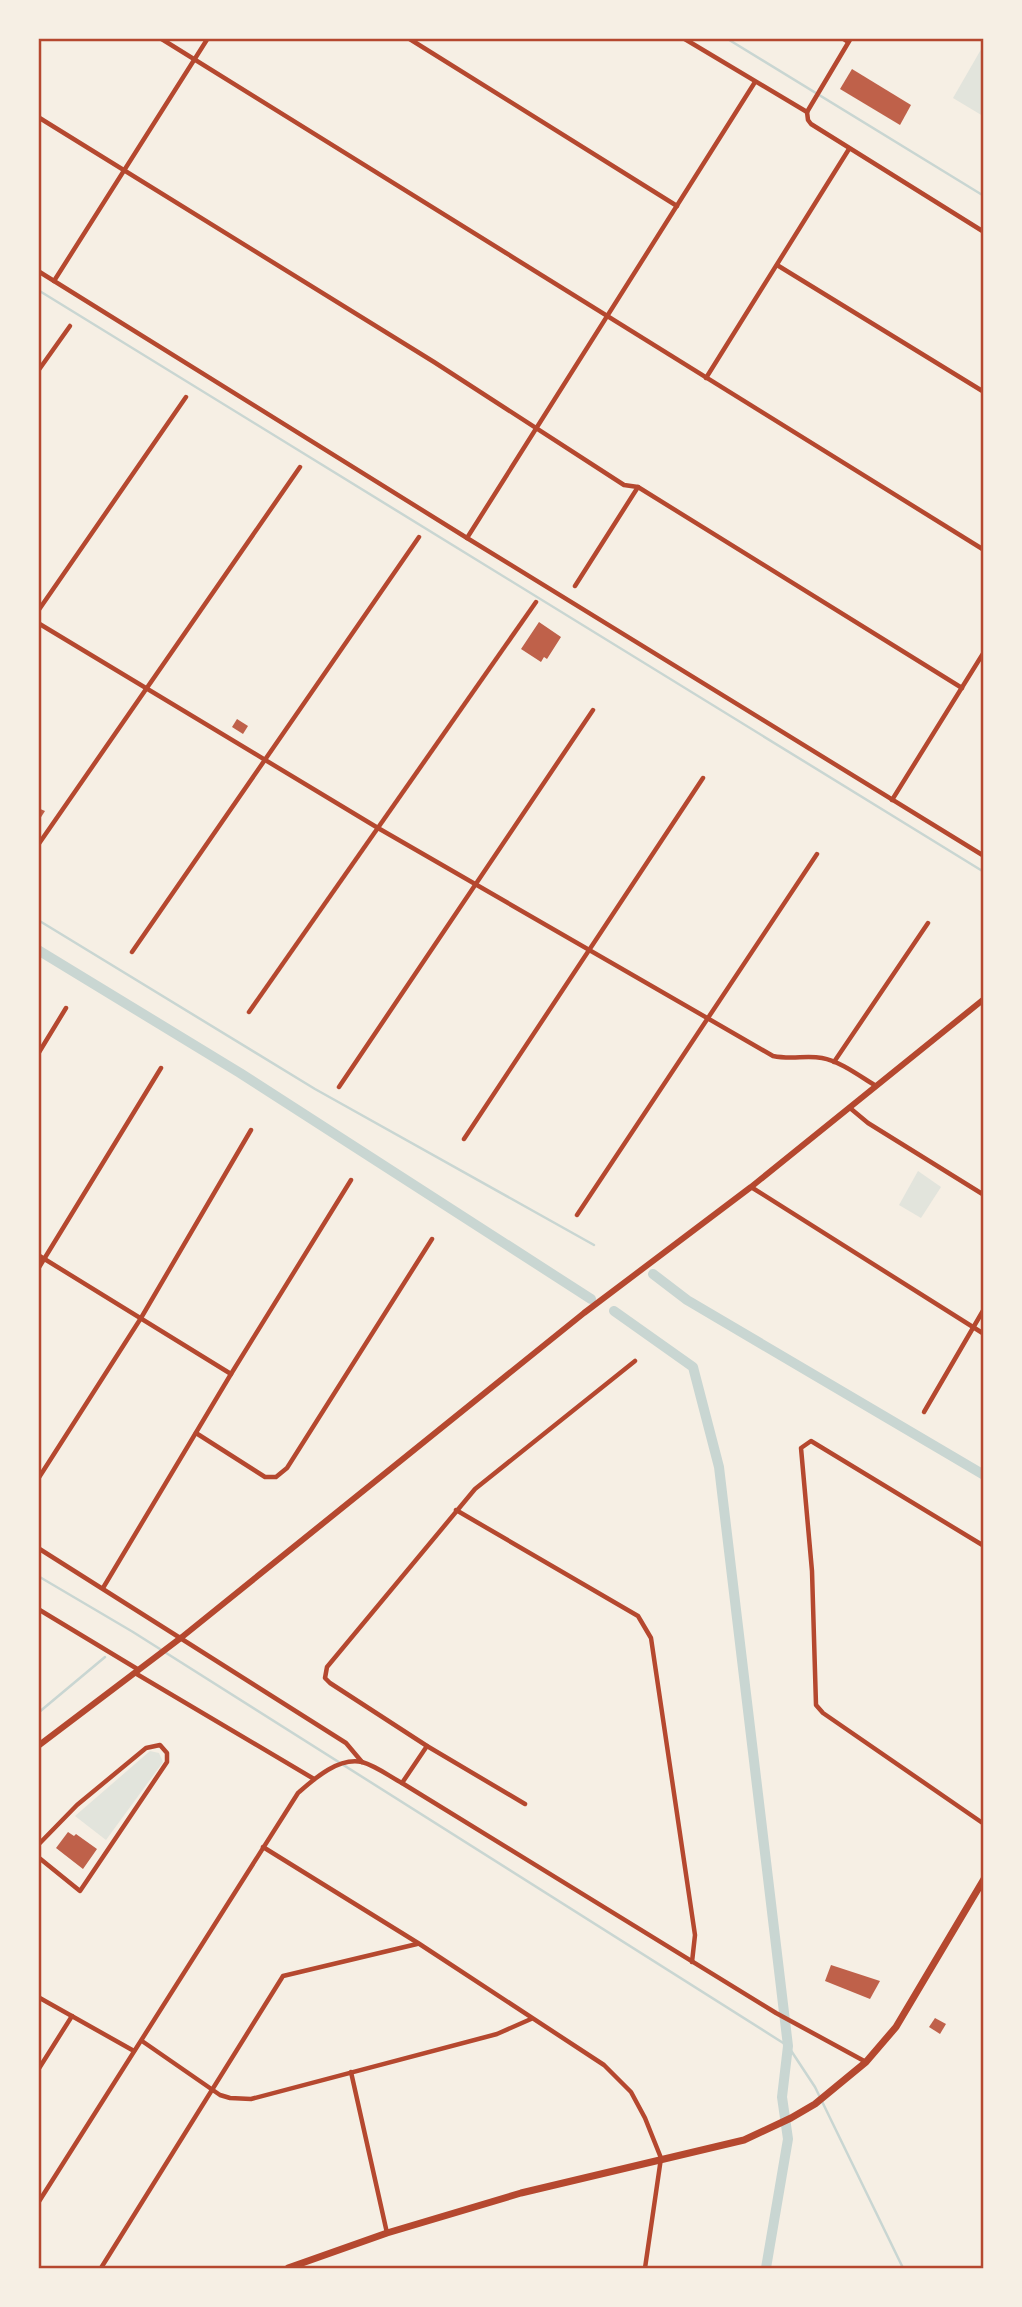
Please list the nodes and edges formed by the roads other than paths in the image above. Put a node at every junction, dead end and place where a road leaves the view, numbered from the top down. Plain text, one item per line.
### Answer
1 (160, 38) edge
2 (208, 38) edge
3 (408, 38) edge
4 (683, 38) edge
5 (842, 38) edge
6 (849, 40) edge
7 (194, 60) junction
8 (755, 82) junction
9 (807, 112) junction
10 (38, 117) edge
11 (849, 149) junction
12 (125, 170) junction
13 (677, 206) junction
14 (984, 232) edge
15 (777, 265) junction
16 (38, 271) edge
17 (54, 281) junction
18 (607, 314) junction
19 (69, 326) dead end
20 (38, 371) edge
21 (706, 378) junction
22 (984, 391) edge
23 (186, 397) dead end
24 (536, 428) junction
25 (300, 467) dead end
26 (638, 487) junction
27 (419, 537) dead end
28 (467, 538) junction
29 (984, 550) edge
30 (575, 586) dead end
31 (536, 602) dead end
32 (38, 611) edge
33 (38, 623) edge
34 (984, 652) edge
35 (962, 688) junction
36 (146, 689) junction
37 (593, 710) dead end
38 (264, 760) junction
39 (703, 778) dead end
40 (891, 800) junction
41 (378, 828) junction
42 (38, 845) edge
43 (817, 854) dead end
44 (984, 856) edge
45 (476, 884) junction
46 (928, 923) dead end
47 (589, 950) junction
48 (132, 951) dead end
49 (984, 999) edge
50 (66, 1008) dead end
51 (249, 1012) dead end
52 (707, 1019) junction
53 (38, 1054) edge
54 (834, 1062) junction
55 (161, 1068) dead end
56 (876, 1086) junction
57 (339, 1087) dead end
58 (850, 1108) junction
59 (251, 1130) dead end
60 (464, 1139) dead end
61 (351, 1180) dead end
62 (751, 1187) junction
63 (984, 1195) edge
64 (577, 1215) dead end
65 (432, 1239) dead end
66 (38, 1255) edge
67 (45, 1259) junction
68 (38, 1269) edge
69 (984, 1309) edge
70 (141, 1318) junction
71 (972, 1327) junction
72 (984, 1334) edge
73 (635, 1361) dead end
74 (231, 1374) junction
75 (924, 1412) dead end
76 (196, 1433) junction
77 (38, 1479) edge
78 (456, 1510) junction
79 (984, 1546) edge
80 (38, 1548) edge
81 (103, 1588) junction
82 (38, 1609) edge
83 (181, 1637) junction
84 (137, 1671) junction
85 (38, 1746) edge
86 (427, 1746) junction
87 (360, 1762) junction
88 (314, 1779) junction
89 (402, 1783) junction
90 (525, 1804) dead end
91 (984, 1824) edge
92 (38, 1845) edge
93 (263, 1847) junction
94 (38, 1857) edge
95 (984, 1879) edge
96 (418, 1943) junction
97 (691, 1962) junction
98 (38, 1997) edge
99 (72, 2016) junction
100 (531, 2019) junction
101 (142, 2041) junction
102 (134, 2051) junction
103 (866, 2062) junction
104 (38, 2070) edge
105 (351, 2072) junction
106 (212, 2090) junction
107 (661, 2158) junction
108 (38, 2203) edge
109 (387, 2233) junction
110 (101, 2269) edge
111 (288, 2269) edge
112 (645, 2269) edge

1 - 7 street
2 - 7 street
3 - 13 street
4 - 8 street
5 - 6 street
6 - 9 street
7 - 12 street
7 - 18 street
8 - 9 street
8 - 13 street
9 - 11 street
10 - 12 street
11 - 14 street
11 - 15 street
12 - 17 street
12 - 24 street
13 - 18 street
15 - 21 street
15 - 22 street
16 - 17 street
17 - 28 street
18 - 21 street
18 - 24 street
19 - 20 street
21 - 29 street
23 - 32 street
24 - 26 street
24 - 28 street
25 - 36 street
26 - 30 street
26 - 35 street
27 - 38 street
28 - 40 street
31 - 41 street
33 - 36 street
34 - 35 street
35 - 40 street
36 - 38 street
36 - 42 street
37 - 45 street
38 - 41 street
38 - 48 street
39 - 47 street
40 - 44 street
41 - 45 street
41 - 51 street
43 - 52 street
45 - 47 street
45 - 57 street
46 - 54 street
47 - 52 street
47 - 60 street
49 - 56 main road
50 - 53 street
52 - 54 street
52 - 64 street
54 - 56 street
55 - 67 street
56 - 58 main road
58 - 62 main road
58 - 63 street
59 - 70 street
61 - 74 street
62 - 71 street
62 - 83 main road
65 - 76 street
66 - 67 street
67 - 68 street
67 - 70 street
69 - 71 street
70 - 74 street
70 - 77 street
71 - 72 street
71 - 75 street
73 - 78 street
74 - 76 street
76 - 81 street
78 - 86 street
78 - 97 street
79 - 91 street
80 - 81 street
81 - 83 street
82 - 84 street
83 - 84 main road
83 - 87 street
84 - 85 main road
84 - 88 street
86 - 89 street
86 - 90 street
87 - 88 street
87 - 89 street
88 - 93 street
89 - 97 street
92 - 94 street
93 - 96 street
93 - 101 street
95 - 103 main road
96 - 100 street
96 - 106 street
97 - 103 street
98 - 99 street
99 - 102 street
99 - 104 street
100 - 105 street
100 - 107 street
101 - 102 street
101 - 106 street
102 - 108 street
103 - 107 main road
105 - 106 street
105 - 109 street
106 - 110 street
107 - 109 main road
107 - 112 street
109 - 111 main road

